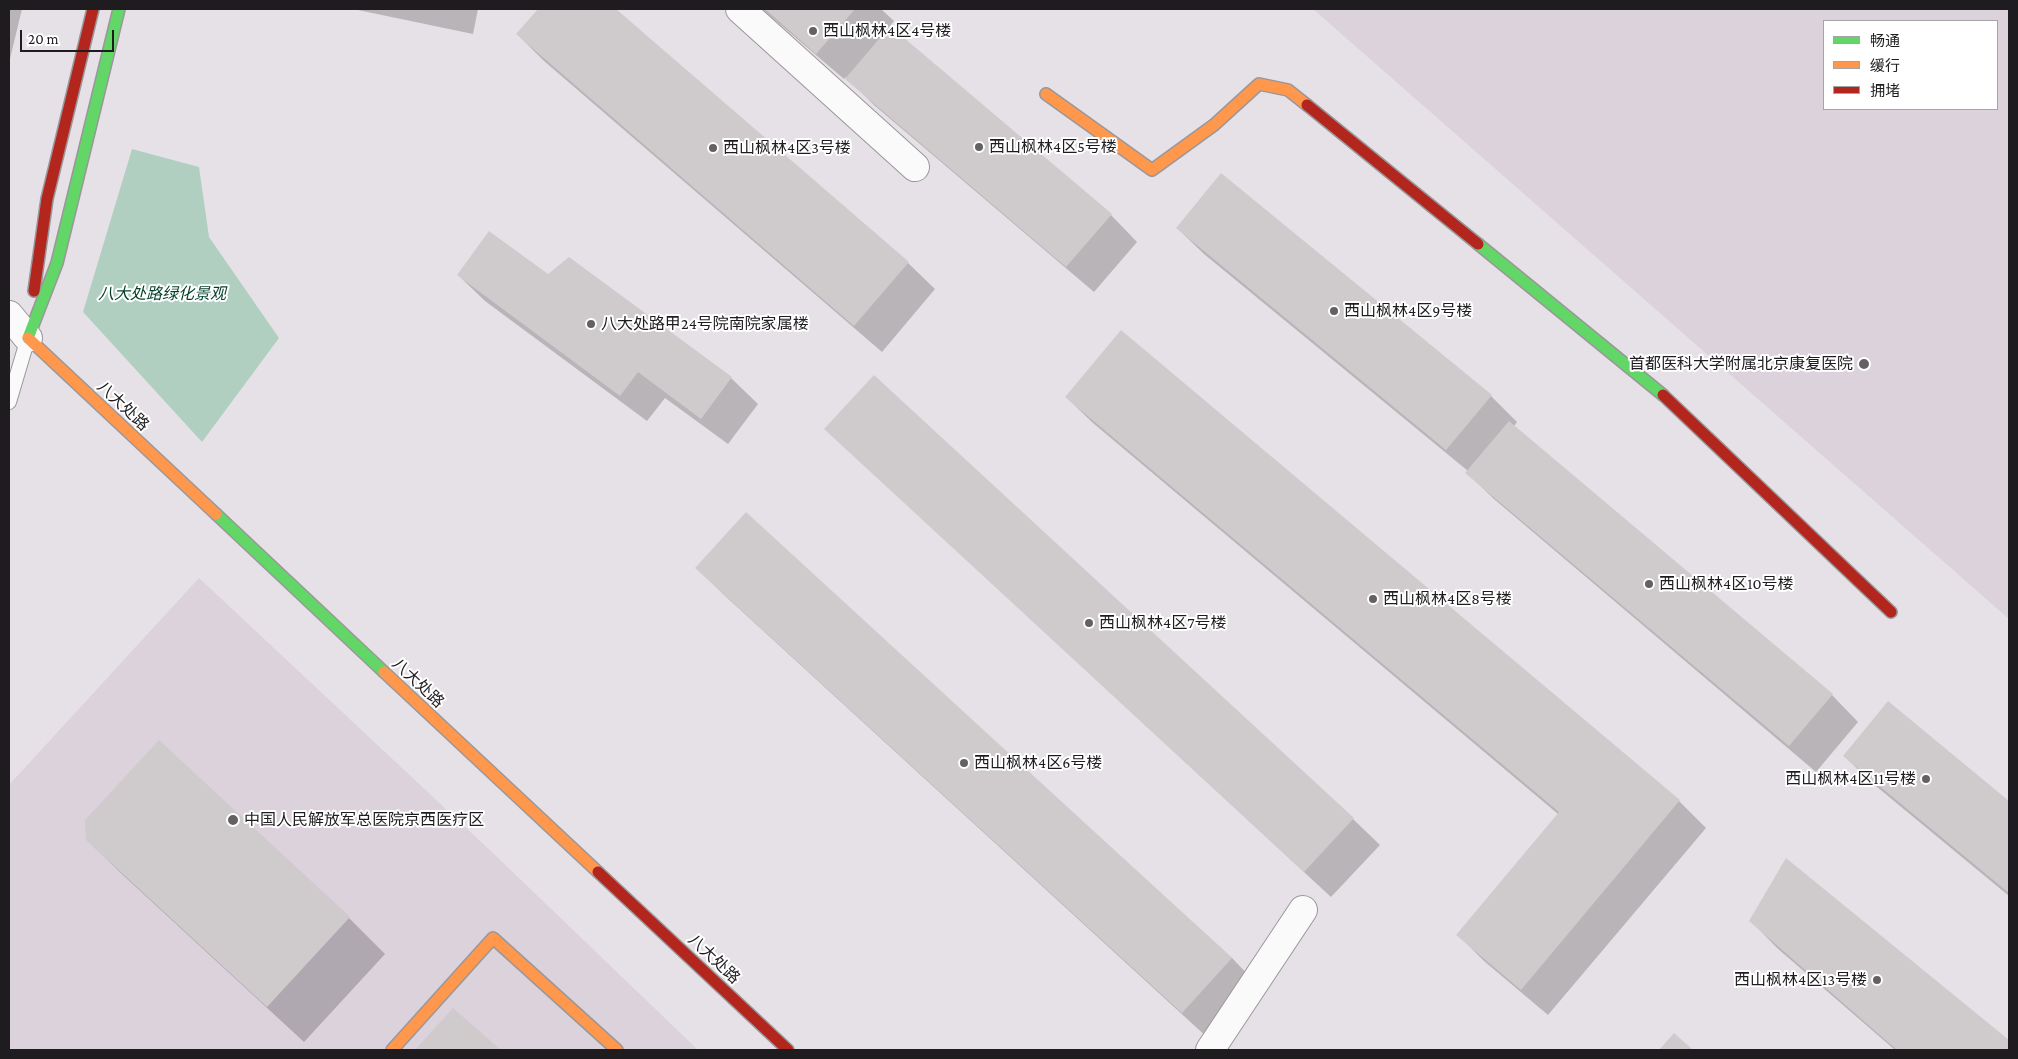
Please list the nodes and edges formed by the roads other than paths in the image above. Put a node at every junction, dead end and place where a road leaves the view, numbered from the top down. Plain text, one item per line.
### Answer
1 (93, 9) edge
2 (119, 9) edge
3 (740, 9) edge
4 (1046, 94) dead end
5 (915, 167) dead end
6 (9, 314) edge
7 (28, 338) junction
8 (9, 402) edge
9 (1891, 612) dead end
10 (1303, 910) dead end
11 (778, 1047) edge
12 (392, 1050) edge
13 (617, 1050) edge
14 (1210, 1050) edge

1 - 7 street
2 - 7 street
3 - 5 street
4 - 9 street
6 - 7 street
7 - 8 lane
7 - 11 street, 八大处路
10 - 14 street
12 - 13 street

